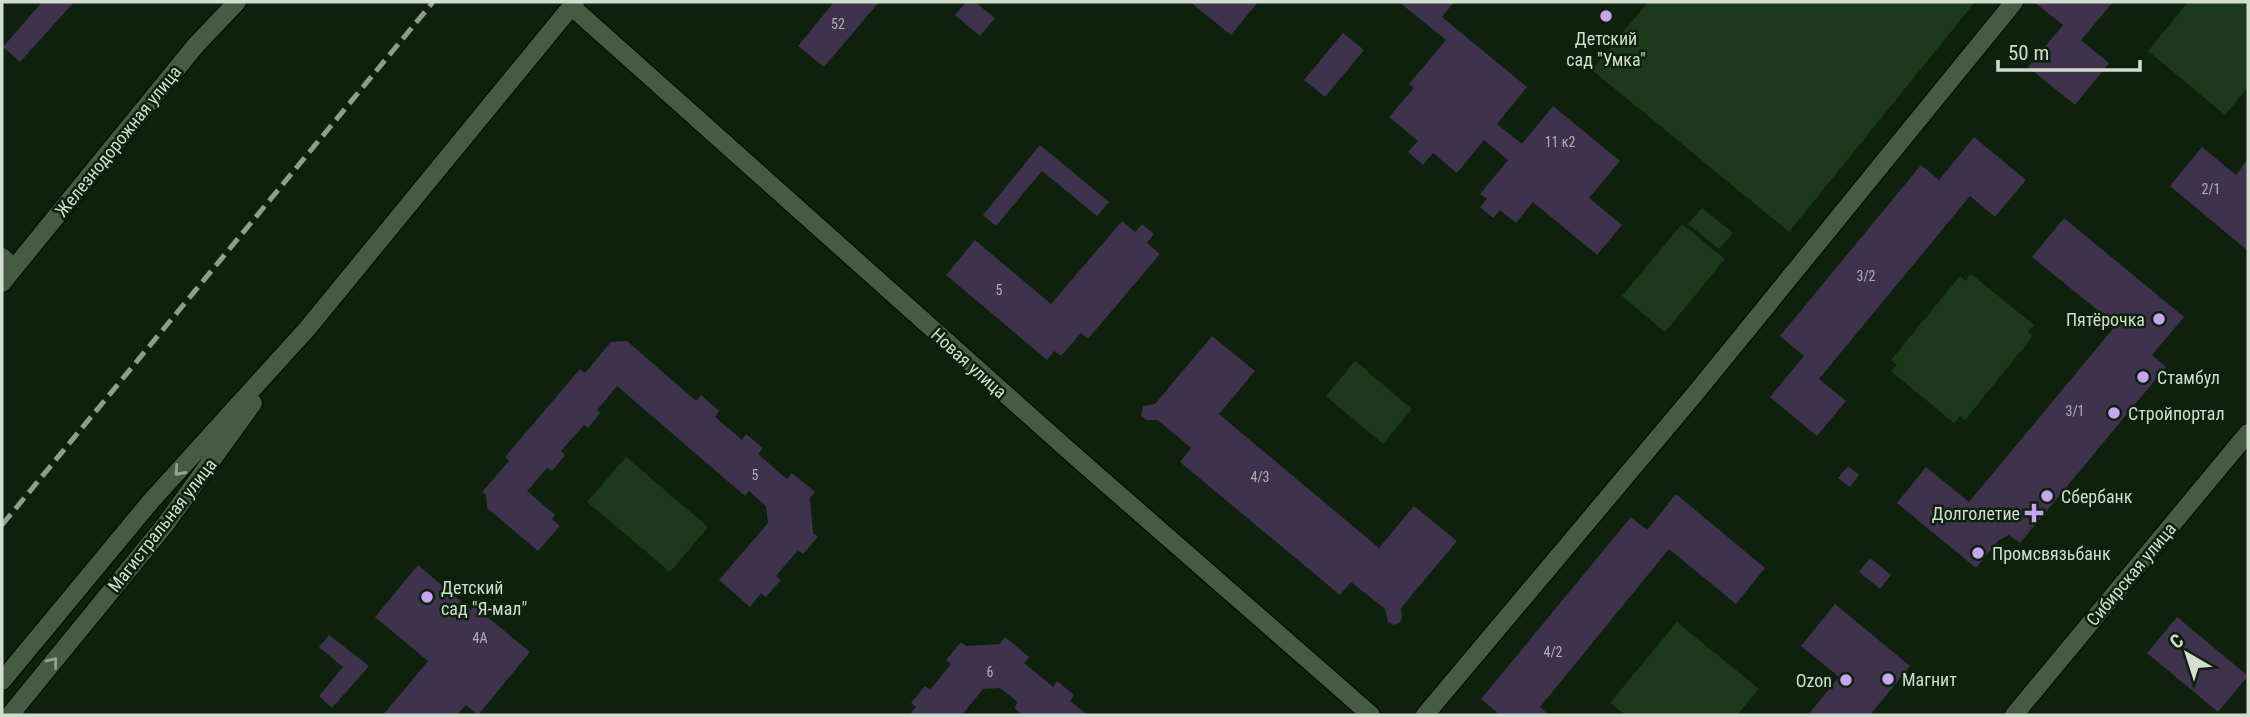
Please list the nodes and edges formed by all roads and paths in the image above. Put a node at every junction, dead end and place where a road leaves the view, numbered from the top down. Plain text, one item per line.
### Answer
1 (237, 2) edge
2 (2014, 2) edge
3 (573, 4) edge
4 (8, 262) edge
5 (2, 283) edge
6 (307, 329) junction
7 (2248, 433) edge
8 (83, 583) junction
9 (2, 665) edge
10 (2, 681) edge
11 (10, 715) edge
12 (1371, 715) edge
13 (1425, 715) edge
14 (2014, 715) edge

1 - 4 main road, Железнодорожная улица
2 - 13 main road
3 - 6 main road, Магистральная улица
3 - 12 main road, Новая улица
4 - 5 main road, Железнодорожная улица
6 -> 8 main road, Магистральная улица
11 -> 6 main road, Магистральная улица
7 - 14 main road, Сибирская улица
8 - 9 main road
8 - 10 main road, Магистральная улица

